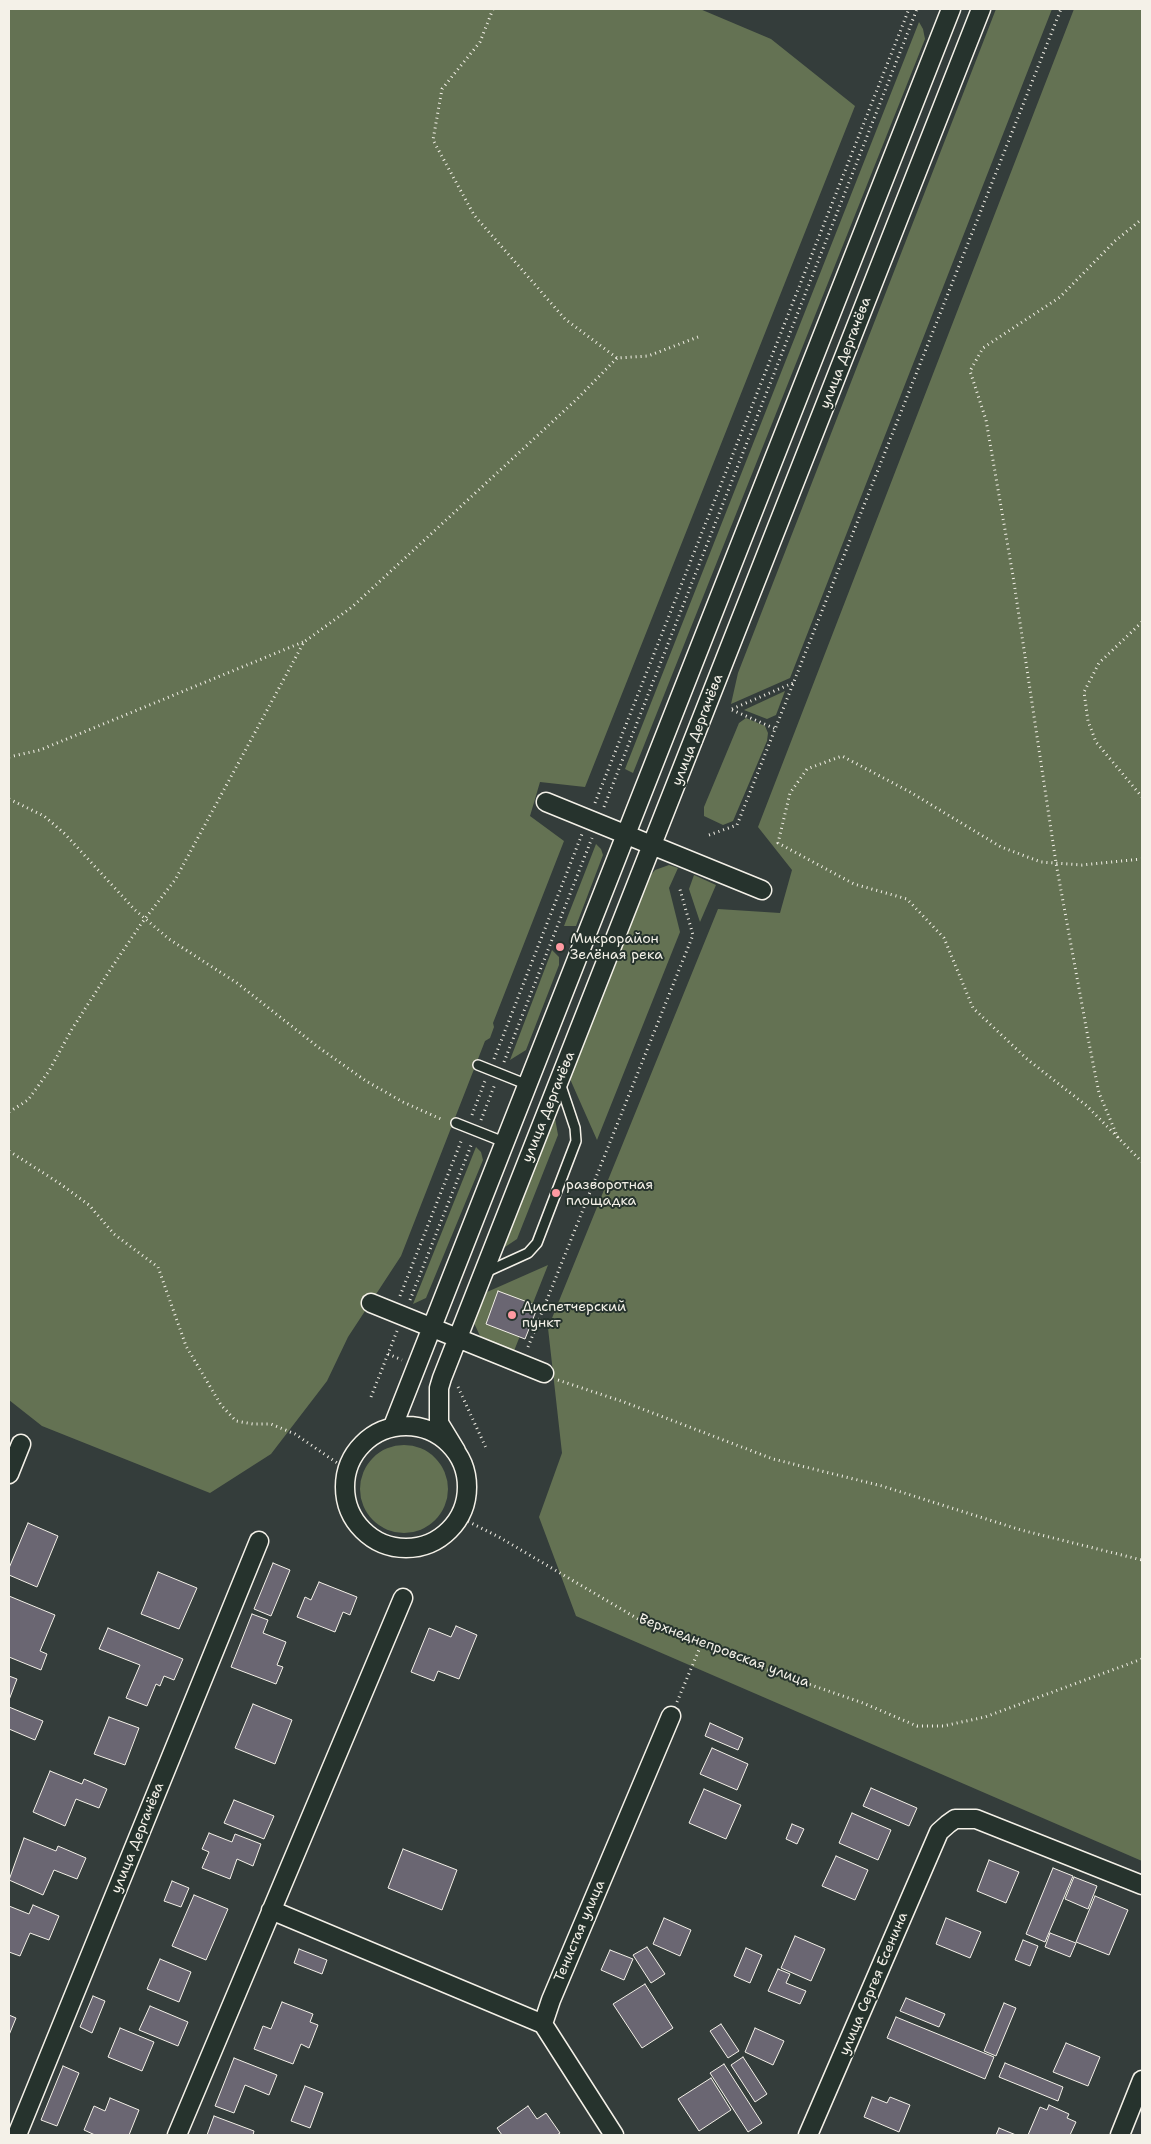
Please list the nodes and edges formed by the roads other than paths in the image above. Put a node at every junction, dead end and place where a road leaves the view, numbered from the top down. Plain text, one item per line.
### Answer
1 (951, 9) edge
2 (981, 9) edge
3 (546, 802) dead end
4 (638, 840) junction
5 (762, 890) dead end
6 (478, 1064) dead end
7 (560, 1082) junction
8 (528, 1085) junction
9 (456, 1123) road end
10 (504, 1142) junction
11 (484, 1273) junction
12 (371, 1303) dead end
13 (431, 1328) junction
14 (458, 1338) junction
15 (549, 1376) road end
16 (394, 1426) junction
17 (21, 1444) dead end
18 (456, 1451) junction
19 (9, 1474) edge
20 (259, 1541) dead end
21 (403, 1598) dead end
22 (671, 1716) road end
23 (1142, 1885) edge
24 (271, 1910) junction
25 (543, 2024) junction
26 (1142, 2080) edge
27 (17, 2135) edge
28 (178, 2135) edge
29 (614, 2135) edge
30 (808, 2135) edge
31 (1120, 2135) edge

1 - 4 street, улица Дергачёва
2 - 4 street, улица Дергачёва
3 - 4 street
4 - 5 street
4 - 7 street, улица Дергачёва
4 - 8 street, улица Дергачёва
6 - 8 lane
7 - 11 street, улица Дергачёва
7 - 11 lane
8 - 10 street, улица Дергачёва
9 - 10 lane
10 - 13 street, улица Дергачёва
11 - 14 street, улица Дергачёва
12 - 13 street
13 - 14 street
13 - 16 street, улица Дергачёва
14 - 15 street
14 - 18 street, улица Дергачёва
16 - 18 street
16 - 18 street
17 - 19 street
20 - 27 street, улица Дергачёва
21 - 24 street
22 - 25 street, Тенистая улица
23 - 30 street, улица Сергея Есенина
24 - 25 street
24 - 28 street
25 - 29 street
26 - 31 street

